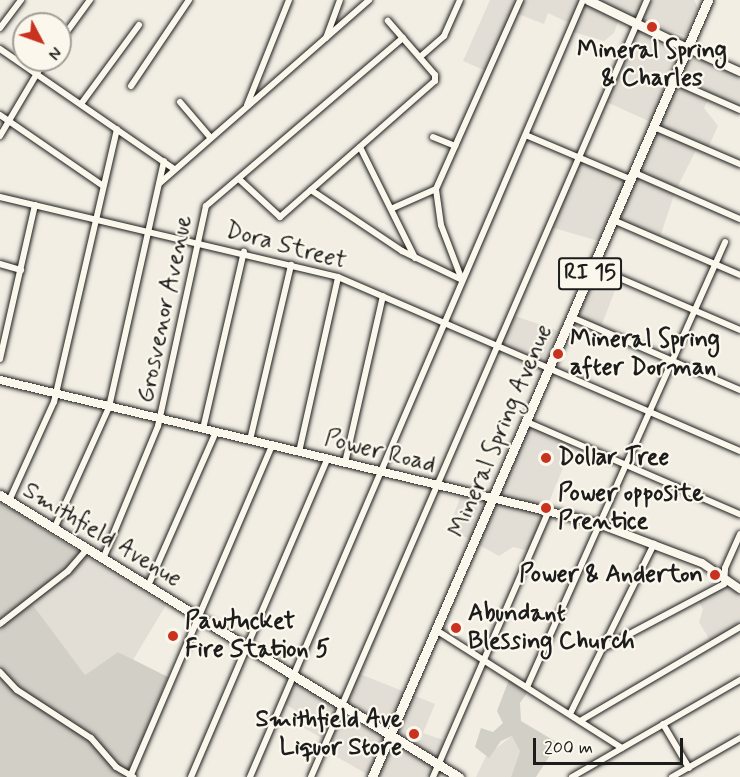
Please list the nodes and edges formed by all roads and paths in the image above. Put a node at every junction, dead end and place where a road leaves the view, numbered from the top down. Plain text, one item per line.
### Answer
1 (21, 0) edge
2 (90, 0) edge
3 (189, 0) edge
4 (289, 0) edge
5 (340, 0) edge
6 (369, 0) edge
7 (460, 0) edge
8 (520, 0) edge
9 (584, 0) edge
10 (588, 0) edge
11 (647, 0) edge
12 (708, 0) edge
13 (388, 21) dead end
14 (636, 23) junction
15 (72, 25) edge
16 (139, 25) dead end
17 (0, 28) edge
18 (326, 38) junction
19 (403, 38) junction
20 (687, 48) junction
21 (0, 49) edge
22 (420, 57) junction
23 (740, 72) edge
24 (35, 73) junction
25 (674, 81) junction
26 (131, 86) dead end
27 (180, 102) dead end
28 (81, 104) junction
29 (246, 107) junction
30 (740, 110) edge
31 (0, 115) edge
32 (9, 121) junction
33 (654, 127) junction
34 (117, 129) junction
35 (0, 136) edge
36 (528, 136) junction
37 (433, 137) dead end
38 (210, 138) junction
39 (455, 146) junction
40 (360, 147) junction
41 (579, 158) junction
42 (164, 161) junction
43 (740, 164) edge
44 (174, 169) junction
45 (633, 176) junction
46 (239, 179) junction
47 (159, 184) junction
48 (102, 185) junction
49 (436, 189) junction
50 (311, 190) junction
51 (0, 196) edge
52 (35, 205) junction
53 (393, 208) junction
54 (94, 218) junction
55 (740, 219) edge
56 (613, 220) junction
57 (149, 230) junction
58 (198, 242) junction
59 (725, 242) dead end
60 (244, 252) junction
61 (415, 258) junction
62 (0, 264) edge
63 (715, 264) junction
64 (291, 265) junction
65 (594, 267) junction
66 (21, 270) junction
67 (740, 275) edge
68 (338, 277) junction
69 (462, 280) junction
70 (383, 296) junction
71 (694, 310) junction
72 (571, 317) junction
73 (0, 321) edge
74 (8, 323) junction
75 (444, 323) junction
76 (740, 330) edge
77 (497, 345) junction
78 (0, 359) edge
79 (673, 361) junction
80 (549, 369) junction
81 (0, 380) edge
82 (740, 390) edge
83 (56, 394) junction
84 (109, 407) junction
85 (651, 413) junction
86 (159, 418) junction
87 (527, 422) junction
88 (203, 429) junction
89 (216, 432) junction
90 (250, 440) junction
91 (272, 446) junction
92 (740, 451) edge
93 (299, 452) junction
94 (327, 459) junction
95 (345, 463) junction
96 (628, 465) junction
97 (380, 472) junction
98 (437, 485) junction
99 (0, 495) edge
100 (492, 499) junction
101 (9, 501) junction
102 (548, 512) junction
103 (740, 514) edge
104 (601, 525) junction
105 (54, 528) junction
106 (740, 534) edge
107 (654, 544) junction
108 (87, 549) junction
109 (103, 559) junction
110 (724, 576) junction
111 (148, 586) junction
112 (740, 589) edge
113 (198, 616) junction
114 (0, 624) edge
115 (740, 627) edge
116 (436, 630) junction
117 (245, 645) junction
118 (607, 646) junction
119 (483, 660) junction
120 (0, 672) edge
121 (293, 675) junction
122 (740, 680) edge
123 (527, 687) junction
124 (342, 705) junction
125 (570, 714) junction
126 (580, 721) junction
127 (663, 724) junction
128 (389, 733) junction
129 (740, 738) edge
130 (622, 748) junction
131 (438, 764) junction
132 (689, 768) junction
133 (131, 777) edge
134 (191, 777) edge
135 (250, 777) edge
136 (311, 777) edge
137 (372, 777) edge
138 (433, 777) edge
139 (459, 777) edge
140 (572, 777) edge
141 (672, 777) edge

1 - 17 street
2 - 15 street
3 - 26 street
4 - 29 street
5 - 18 street
6 - 18 street
7 - 22 street
8 - 39 street
9 - 36 street
10 - 14 main road
11 - 14 street
12 - 20 main road, Mineral Spring Avenue / RI 15
13 - 19 street
14 - 20 main road
14 - 41 street
16 - 28 street
18 - 29 street
19 - 22 street
19 - 46 street, Grosvenor Avenue
20 - 23 main road
20 - 25 main road, Mineral Spring Avenue / RI 15
21 - 24 street
22 - 40 street
24 - 28 street
24 - 32 street
25 - 30 street
25 - 33 main road, Mineral Spring Avenue / RI 15
27 - 38 street
28 - 34 street
29 - 38 street
31 - 32 street
32 - 35 street
32 - 48 street
33 - 43 street
33 - 45 main road, Mineral Spring Avenue / RI 15
34 - 42 street
34 - 48 street
36 - 41 street
36 - 69 street
37 - 39 street
38 - 44 street
39 - 49 street
40 - 50 street
40 - 53 street
41 - 45 street
41 - 77 street
42 - 44 street
42 - 47 street
44 - 47 street
45 - 55 street
45 - 56 main road, Mineral Spring Avenue / RI 15
46 - 50 street
46 - 58 street, Grosvenor Avenue
47 - 57 street
48 - 54 street
49 - 53 street
49 - 69 street
50 - 61 street
51 - 52 street, Dora Street
52 - 54 street, Dora Street
52 - 66 street
53 - 61 street
54 - 57 street, Dora Street
54 - 83 street
56 - 63 street
56 - 65 main road, Mineral Spring Avenue / RI 15
57 - 58 street, Dora Street
57 - 84 street
58 - 60 street, Dora Street
58 - 86 street, Grosvenor Avenue
59 - 63 street
60 - 64 street, Dora Street
60 - 88 street
61 - 69 street
62 - 66 street
63 - 67 street
63 - 71 street
64 - 68 street, Dora Street
64 - 90 street
65 - 71 street
65 - 72 main road, Mineral Spring Avenue / RI 15
66 - 74 street
68 - 70 street, Dora Street
68 - 93 street
69 - 75 street
70 - 75 street, Dora Street
70 - 95 street
71 - 76 street
71 - 79 street
72 - 79 street
72 - 80 main road, Mineral Spring Avenue / RI 15
73 - 74 street
74 - 78 street
75 - 77 street, Dora Street
75 - 97 street
77 - 80 street, Dora Street
77 - 98 street
79 - 82 street
79 - 85 street
80 - 85 street, Dora Street
80 - 87 main road, Mineral Spring Avenue / RI 15
81 - 83 main road, Power Road
83 - 84 main road, Power Road
83 - 101 street
84 - 86 main road, Power Road
84 - 105 street
85 - 92 street, Dora Street
85 - 96 street
86 - 88 main road, Power Road
86 - 109 street, Grosvenor Avenue
87 - 96 street
87 - 100 main road, Mineral Spring Avenue / RI 15
88 - 89 main road, Power Road
89 - 90 main road, Power Road
89 - 111 street
90 - 91 main road, Power Road
91 - 93 main road, Power Road
91 - 113 street
93 - 94 main road, Power Road
94 - 95 main road, Power Road
94 - 117 street
95 - 97 main road, Power Road
96 - 103 street
96 - 104 street
97 - 98 main road, Power Road
97 - 121 street
98 - 100 main road, Power Road
98 - 124 street
99 - 101 main road, Smithfield Avenue
100 - 102 main road, Power Road
100 - 116 main road, Mineral Spring Avenue / RI 15
101 - 105 main road, Smithfield Avenue
102 - 104 main road, Power Road
102 - 119 street
104 - 107 main road, Power Road
104 - 123 street
105 - 108 main road, Smithfield Avenue
106 - 110 street
107 - 110 main road, Power Road
107 - 118 street
108 - 109 main road, Smithfield Avenue
108 - 114 street
109 - 111 main road, Smithfield Avenue
110 - 112 main road, Power Road
110 - 118 street
111 - 113 main road, Smithfield Avenue
113 - 117 main road, Smithfield Avenue
113 - 133 street
115 - 126 street
116 - 119 street
116 - 128 main road, Mineral Spring Avenue / RI 15
117 - 121 main road, Smithfield Avenue
117 - 134 street
118 - 125 street
119 - 123 street
119 - 131 street
120 - 133 street
121 - 124 main road, Smithfield Avenue
121 - 135 street
122 - 127 street
123 - 125 street
124 - 128 main road, Smithfield Avenue
124 - 136 street
125 - 126 street
126 - 130 street
127 - 130 street
127 - 132 street
128 - 131 main road, Smithfield Avenue
128 - 137 main road, Mineral Spring Avenue / RI 15
129 - 132 street
130 - 140 street
131 - 138 street
131 - 139 main road, Smithfield Avenue
132 - 141 street

